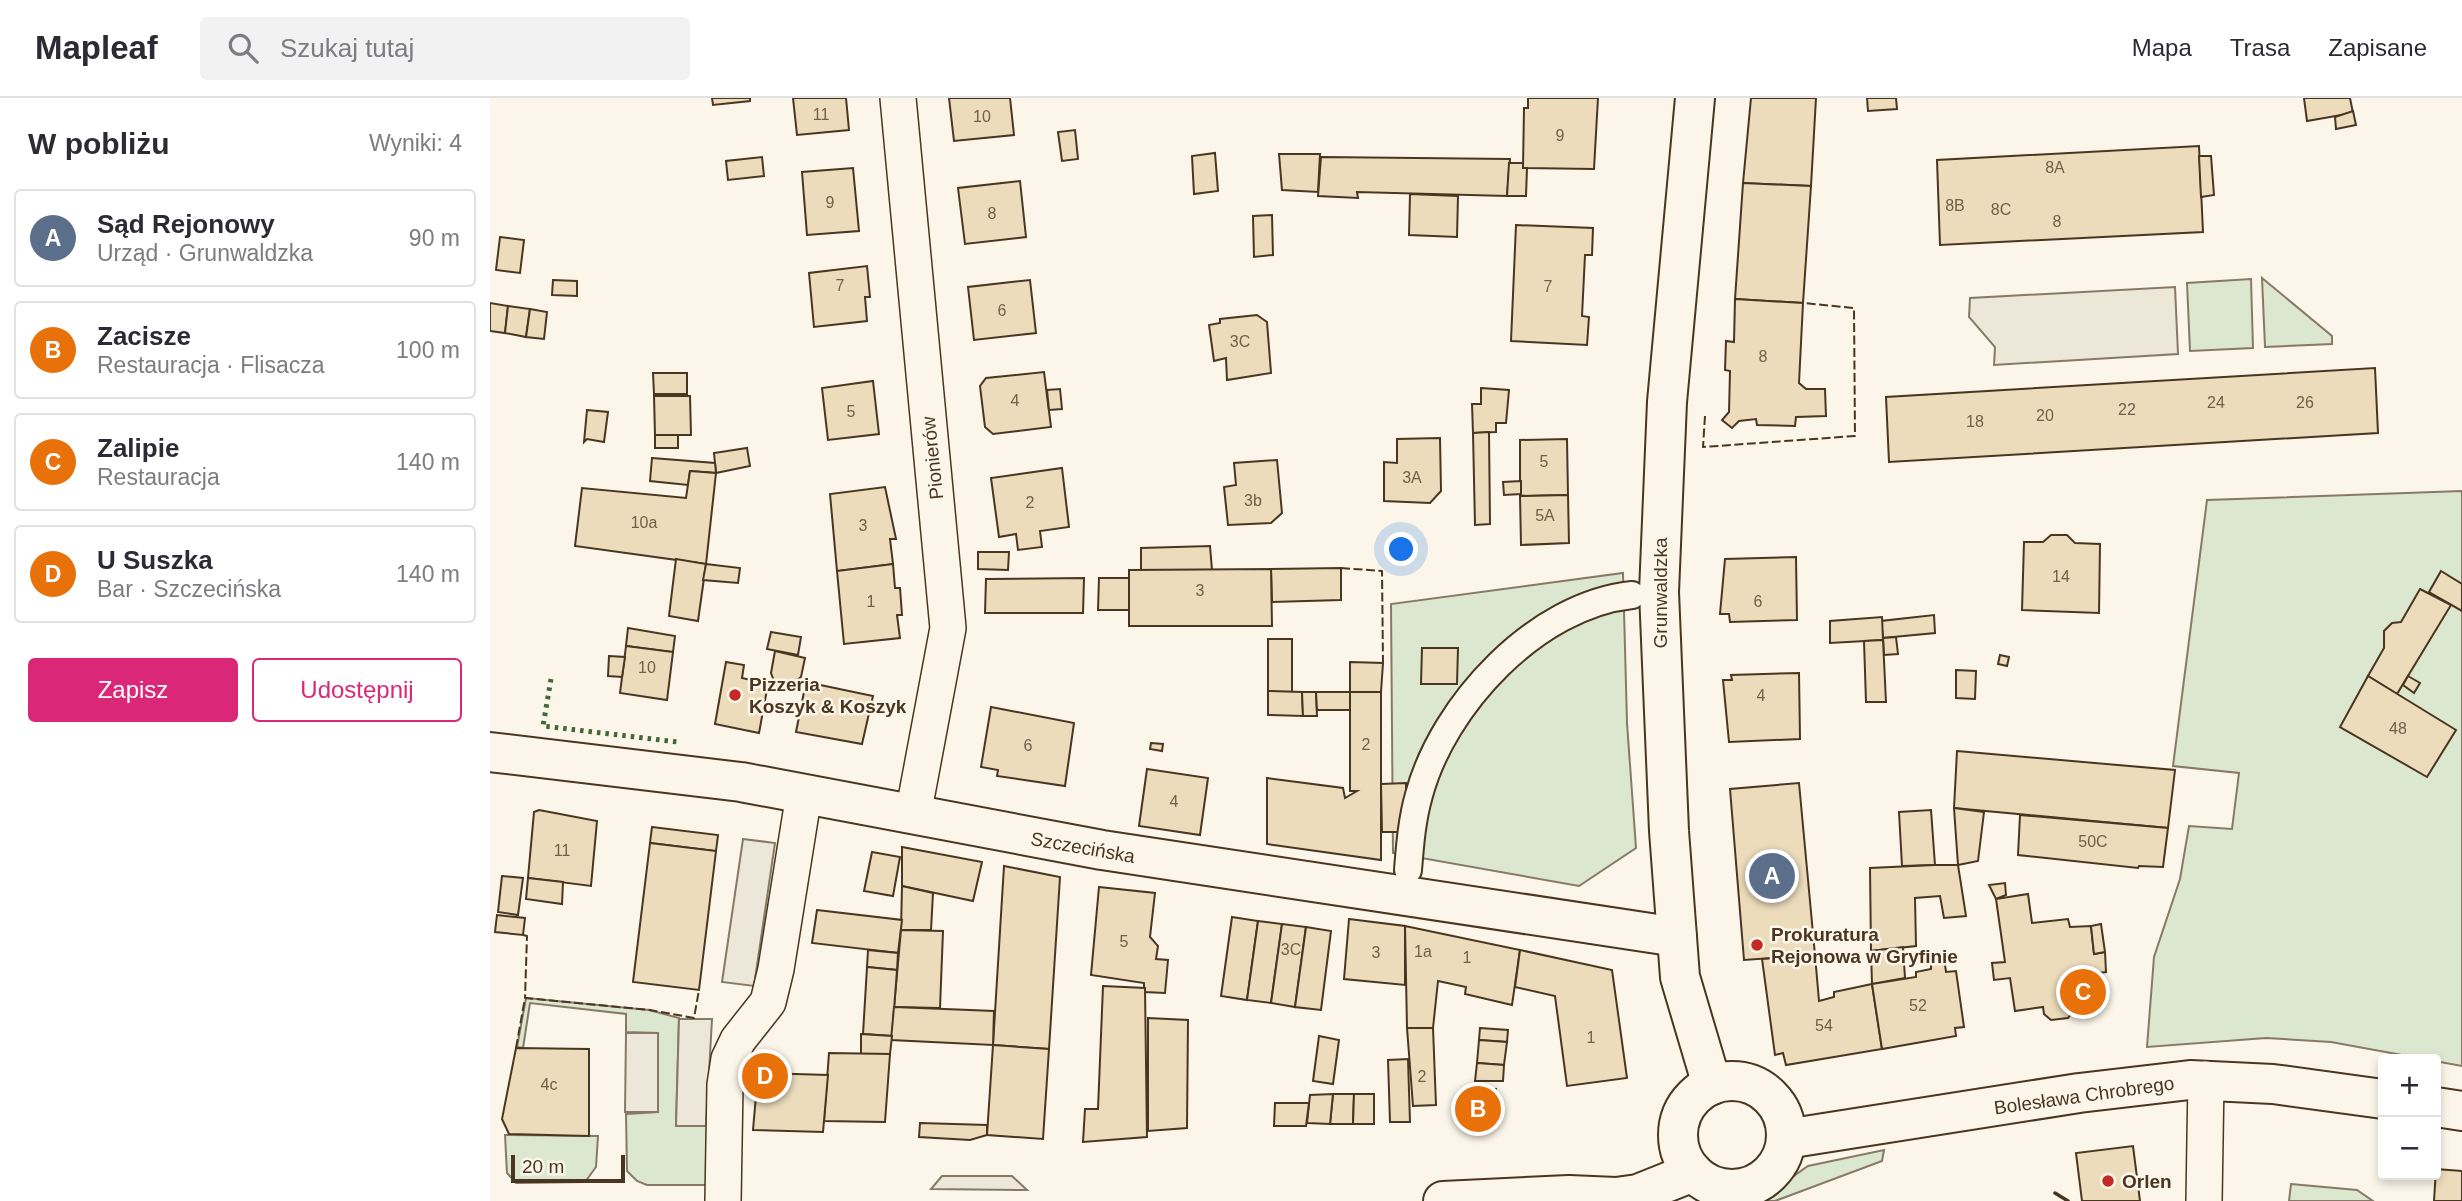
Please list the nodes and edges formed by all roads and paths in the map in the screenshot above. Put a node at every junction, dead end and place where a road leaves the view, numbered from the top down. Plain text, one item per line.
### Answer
1 (898, 98) edge
2 (1695, 98) edge
3 (1632, 595) dead end
4 (490, 752) edge
5 (804, 794) junction
6 (913, 815) junction
7 (1408, 870) dead end
8 (1676, 937) junction
9 (2206, 1079) junction
10 (1712, 1085) junction
11 (2378, 1098) edge
12 (2441, 1108) edge
13 (2462, 1111) edge
14 (1786, 1139) junction
15 (1693, 1171) junction
16 (723, 1201) edge
17 (1443, 1201) edge
18 (2204, 1201) edge

1 - 6 street, Pionierów
2 - 8 main road, Grunwaldzka
3 - 7 street
4 - 5 main road, Szczecińska
5 - 6 main road, Szczecińska
5 - 16 street
6 - 8 main road, Szczecińska
8 - 10 main road, Grunwaldzka
9 - 11 main road, Bolesława Chrobrego
9 - 14 main road, Bolesława Chrobrego
9 - 18 street
10 - 14 main road
10 - 15 main road
12 - 13 main road
14 - 15 main road
15 - 17 main road

